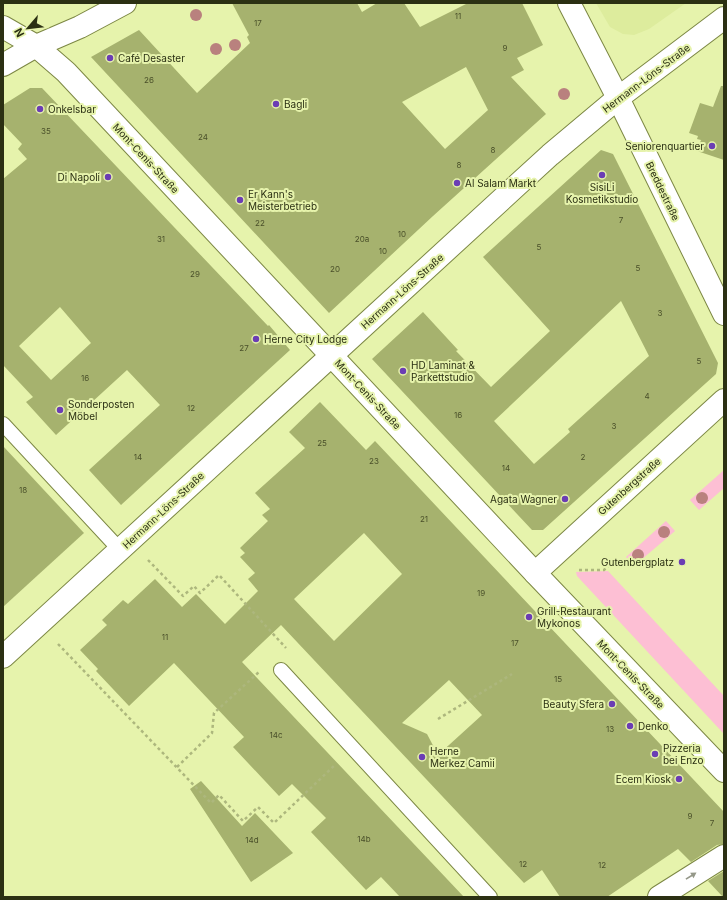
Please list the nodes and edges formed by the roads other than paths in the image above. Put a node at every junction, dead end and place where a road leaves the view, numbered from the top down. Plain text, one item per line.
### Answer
1 (125, 3) edge
2 (569, 3) edge
3 (724, 18) edge
4 (3, 27) edge
5 (36, 46) junction
6 (3, 65) edge
7 (618, 98) junction
8 (724, 314) edge
9 (331, 355) junction
10 (724, 400) edge
11 (3, 424) edge
12 (125, 545) junction
13 (535, 573) junction
14 (3, 658) edge
15 (282, 672) road end
16 (724, 771) edge
17 (724, 856) edge
18 (490, 897) edge
19 (659, 897) edge

1 - 5 street
2 - 7 street, Breddestraße
3 - 7 street, Hermann-Löns-Straße
4 - 5 street, Mont-Cenis-Straße
5 - 6 street
5 - 9 street, Mont-Cenis-Straße
7 - 8 street, Breddestraße
7 - 9 street, Hermann-Löns-Straße
9 - 12 street, Hermann-Löns-Straße
9 - 13 street, Mont-Cenis-Straße
10 - 13 street, Gutenbergstraße
11 - 12 lane
12 - 14 street, Hermann-Löns-Straße
13 - 16 street, Mont-Cenis-Straße
15 - 18 lane
19 -> 17 street

